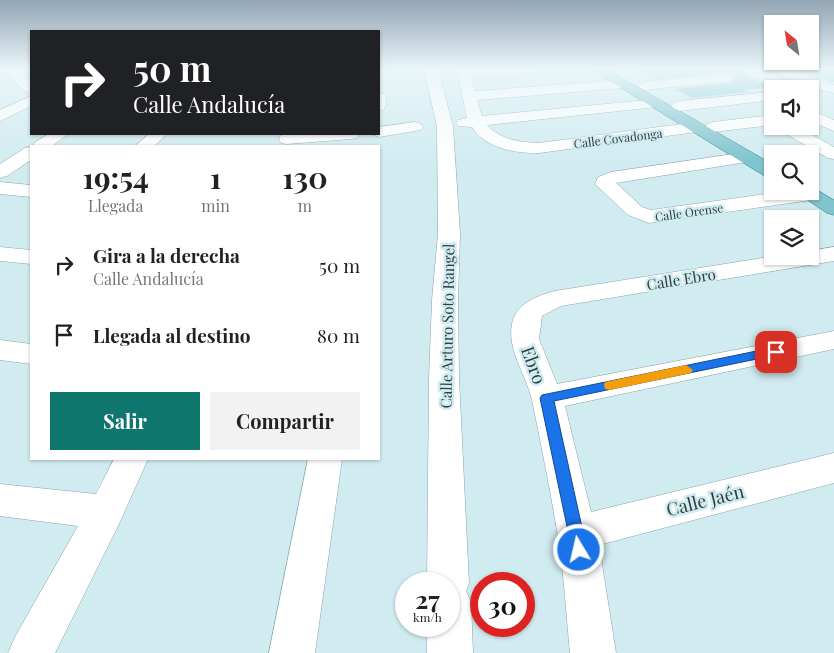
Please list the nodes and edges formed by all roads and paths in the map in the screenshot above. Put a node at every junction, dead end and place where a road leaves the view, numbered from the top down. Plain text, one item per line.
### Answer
1 (439, 100) edge
2 (471, 100) edge
3 (651, 100) edge
4 (669, 100) edge
5 (715, 100) edge
6 (30, 101) edge
7 (656, 104) junction
8 (679, 106) junction
9 (834, 113) edge
10 (819, 115) edge
11 (0, 116) edge
12 (819, 119) edge
13 (477, 122) junction
14 (764, 125) edge
15 (445, 126) junction
16 (834, 126) edge
17 (415, 127) dead end
18 (705, 127) junction
19 (380, 132) edge
20 (58, 135) edge
21 (158, 135) edge
22 (340, 135) edge
23 (799, 135) edge
24 (286, 140) edge
25 (42, 145) edge
26 (144, 145) edge
27 (30, 153) edge
28 (834, 154) edge
29 (747, 157) junction
30 (764, 157) edge
31 (764, 167) edge
32 (0, 172) edge
33 (0, 188) edge
34 (30, 191) edge
35 (823, 194) edge
36 (0, 254) edge
37 (834, 254) edge
38 (30, 257) edge
39 (530, 312) joint
40 (834, 340) edge
41 (0, 350) edge
42 (30, 354) edge
43 (546, 398) junction
44 (131, 460) edge
45 (326, 460) edge
46 (834, 468) edge
47 (0, 500) edge
48 (106, 512) junction
49 (577, 533) junction
50 (448, 572) edge
51 (450, 637) edge
52 (31, 653) edge
53 (292, 653) edge
54 (450, 653) edge
55 (593, 653) edge

1 - 15 street, Calle Arturo Soto Rangel
2 - 13 street
3 - 7 main road
4 - 8 main road
5 - 8 street
6 - 11 street
7 - 13 street
7 - 18 main road
8 - 18 main road
9 - 10 street
12 - 16 street
13 - 15 street
13 - 18 street, Calle Covadonga
14 - 18 street, Calle Covadonga
15 - 50 street, Calle Arturo Soto Rangel
17 - 19 street
18 - 29 main road
18 - 30 main road
20 - 25 street
21 - 26 street
22 - 24 street
23 - 28 street
27 - 32 street
29 - 31 main road
29 - 35 street, Calle Orense
33 - 34 street
36 - 38 street
37 - 39 street, Calle Ebro
39 - 43 street, Ebro
40 - 43 street
41 - 42 street
43 - 49 street, Ebro
44 - 48 street
45 - 53 street
46 - 49 street, Calle Jaén
47 - 48 street
48 - 52 street
49 - 55 street, Ebro
51 - 54 street

